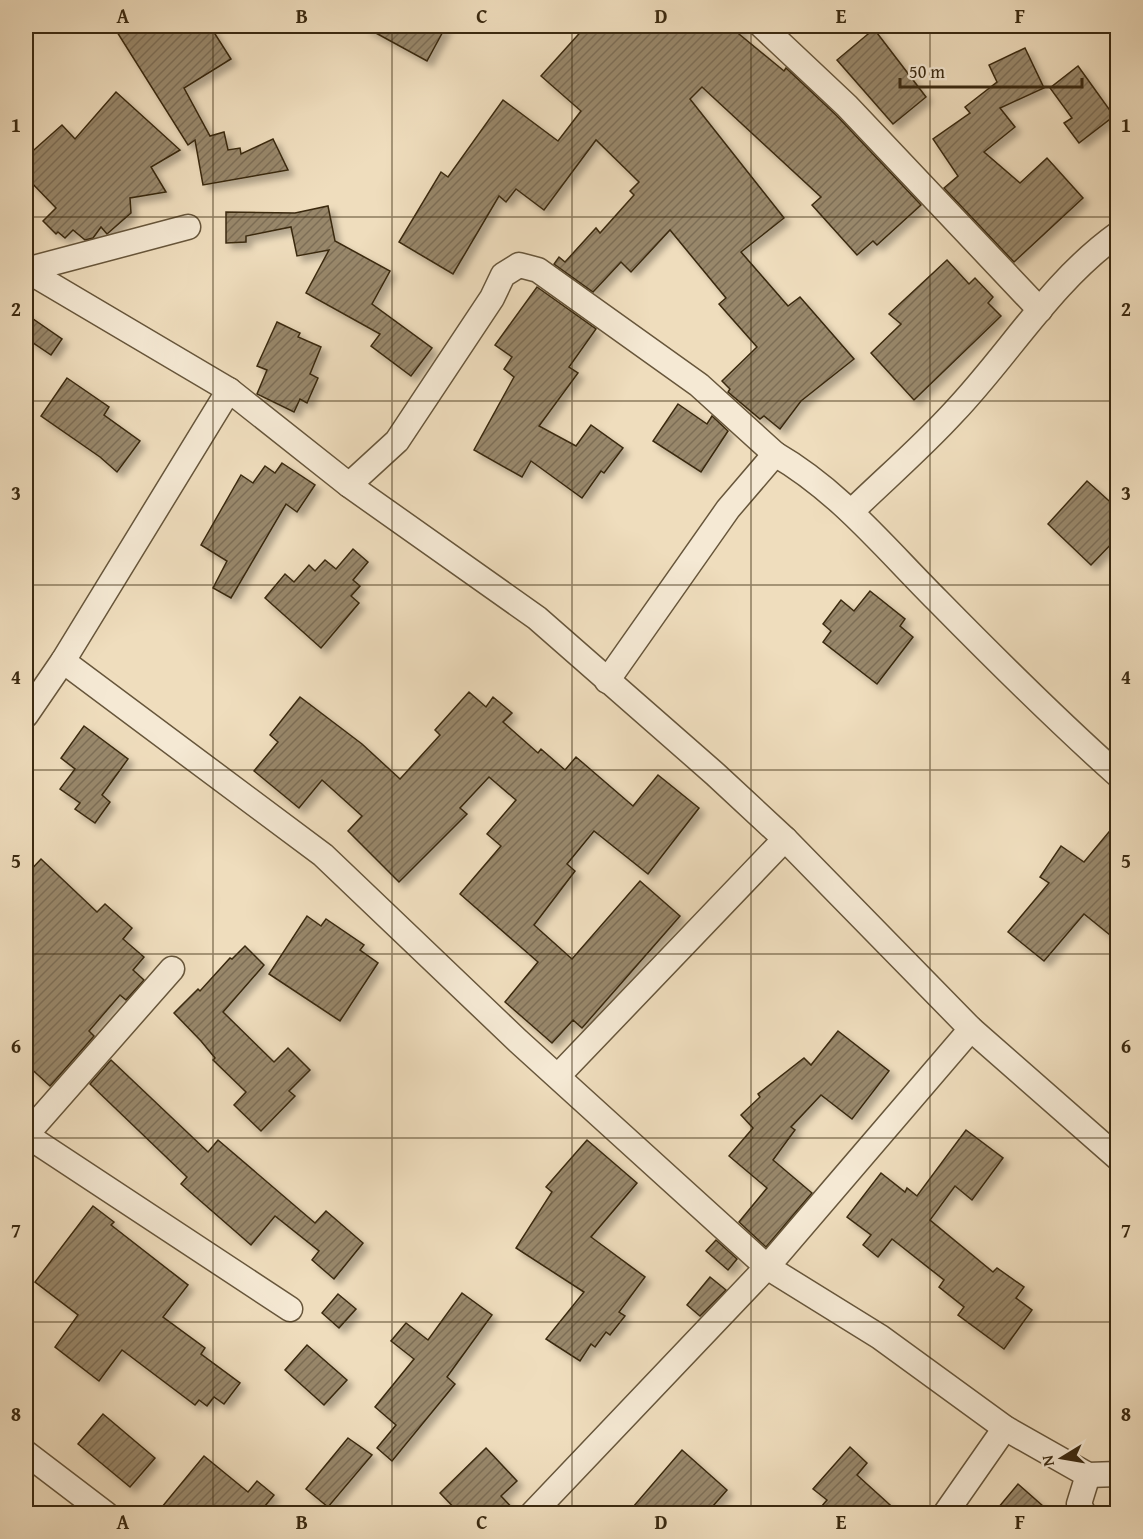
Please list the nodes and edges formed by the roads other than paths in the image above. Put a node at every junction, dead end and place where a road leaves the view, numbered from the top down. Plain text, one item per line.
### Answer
1 (762, 26) edge
2 (188, 228) dead end
3 (1118, 234) edge
4 (26, 270) edge
5 (1040, 310) junction
6 (229, 390) junction
7 (775, 454) junction
8 (349, 484) junction
9 (852, 511) junction
10 (63, 661) junction
11 (607, 681) junction
12 (26, 715) edge
13 (1118, 775) edge
14 (785, 839) junction
15 (172, 969) dead end
16 (971, 1029) junction
17 (558, 1076) junction
18 (26, 1135) edge
19 (1118, 1158) edge
20 (767, 1267) junction
21 (290, 1309) dead end
22 (1005, 1428) junction
23 (26, 1453) edge
24 (1118, 1474) edge
25 (1088, 1475) junction
26 (106, 1514) edge
27 (532, 1514) edge
28 (945, 1514) edge
29 (1084, 1514) edge

1 - 5 street
2 - 4 street
3 - 5 street
4 - 6 street
5 - 9 street
6 - 8 street
6 - 10 street
7 - 8 street
7 - 9 street
7 - 11 street
8 - 11 street
9 - 13 street
10 - 12 street
10 - 17 street
11 - 14 street
14 - 16 street
14 - 17 street
15 - 18 street
16 - 19 street
16 - 20 street
17 - 20 street
18 - 21 street
20 - 22 street
20 - 27 street
22 - 25 street
22 - 28 street
23 - 26 street
24 - 25 street
25 - 29 street

